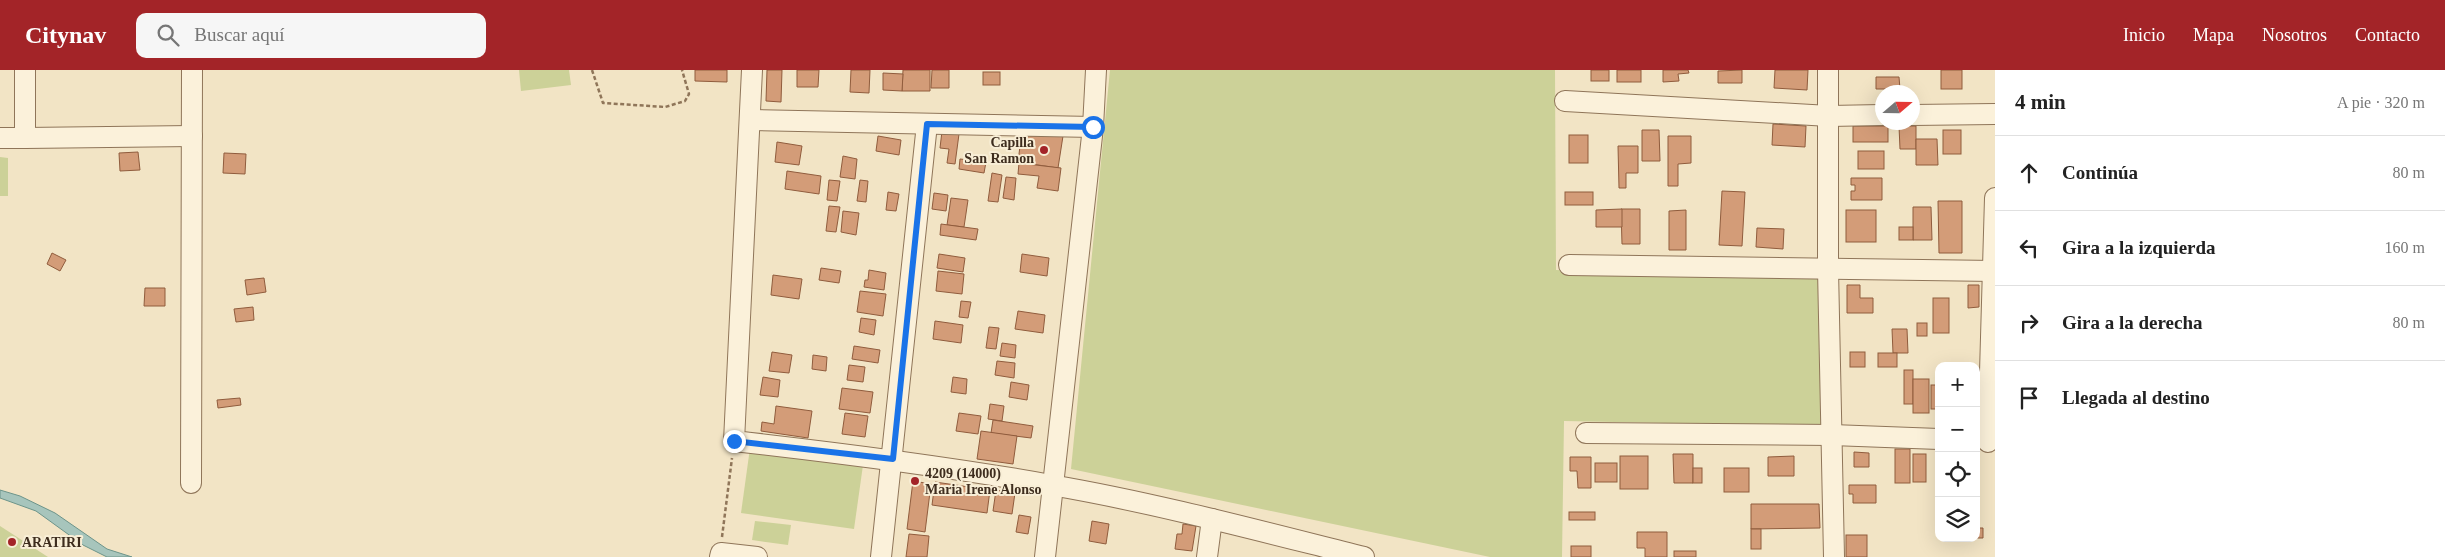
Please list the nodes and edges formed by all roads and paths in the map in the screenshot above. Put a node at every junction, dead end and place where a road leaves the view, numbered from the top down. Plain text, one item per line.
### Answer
1 (25, 70) edge
2 (192, 70) edge
3 (592, 70) edge
4 (682, 70) edge
5 (752, 70) edge
6 (1096, 70) edge
7 (1828, 70) edge
8 (1565, 101) dead end
9 (1995, 114) edge
10 (1875, 115) edge
11 (1920, 115) edge
12 (1829, 116) junction
13 (751, 120) junction
14 (927, 124) junction
15 (1093, 127) junction
16 (192, 136) junction
17 (0, 138) edge
18 (26, 138) junction
19 (1995, 198) edge
20 (1569, 265) dead end
21 (1828, 269) junction
22 (1994, 271) edge
23 (1586, 433) dead end
24 (1832, 434) junction
25 (1935, 439) edge
26 (734, 441) junction
27 (1986, 442) edge
28 (893, 459) junction
29 (191, 483) dead end
30 (1053, 485) junction
31 (1212, 519) junction
32 (720, 555) edge
33 (757, 557) edge
34 (881, 557) edge
35 (1045, 557) edge
36 (1208, 557) edge
37 (1364, 557) edge
38 (1834, 557) edge

1 - 18 street
2 - 16 street
3 - 4 path
5 - 13 street
6 - 15 street
7 - 12 street
8 - 12 street
9 - 11 street
10 - 12 street
12 - 21 street
13 - 14 street
13 - 26 street
14 - 15 street
14 - 28 street
15 - 30 street
16 - 18 street
16 - 29 street
17 - 18 street
19 - 22 street
20 - 21 street
21 - 22 street
21 - 24 street
22 - 27 street
23 - 24 street
24 - 25 street
24 - 38 street
26 - 28 street
26 - 32 path
28 - 30 street
28 - 34 street
30 - 31 street
30 - 35 street
31 - 36 street
31 - 37 street
32 - 33 street

